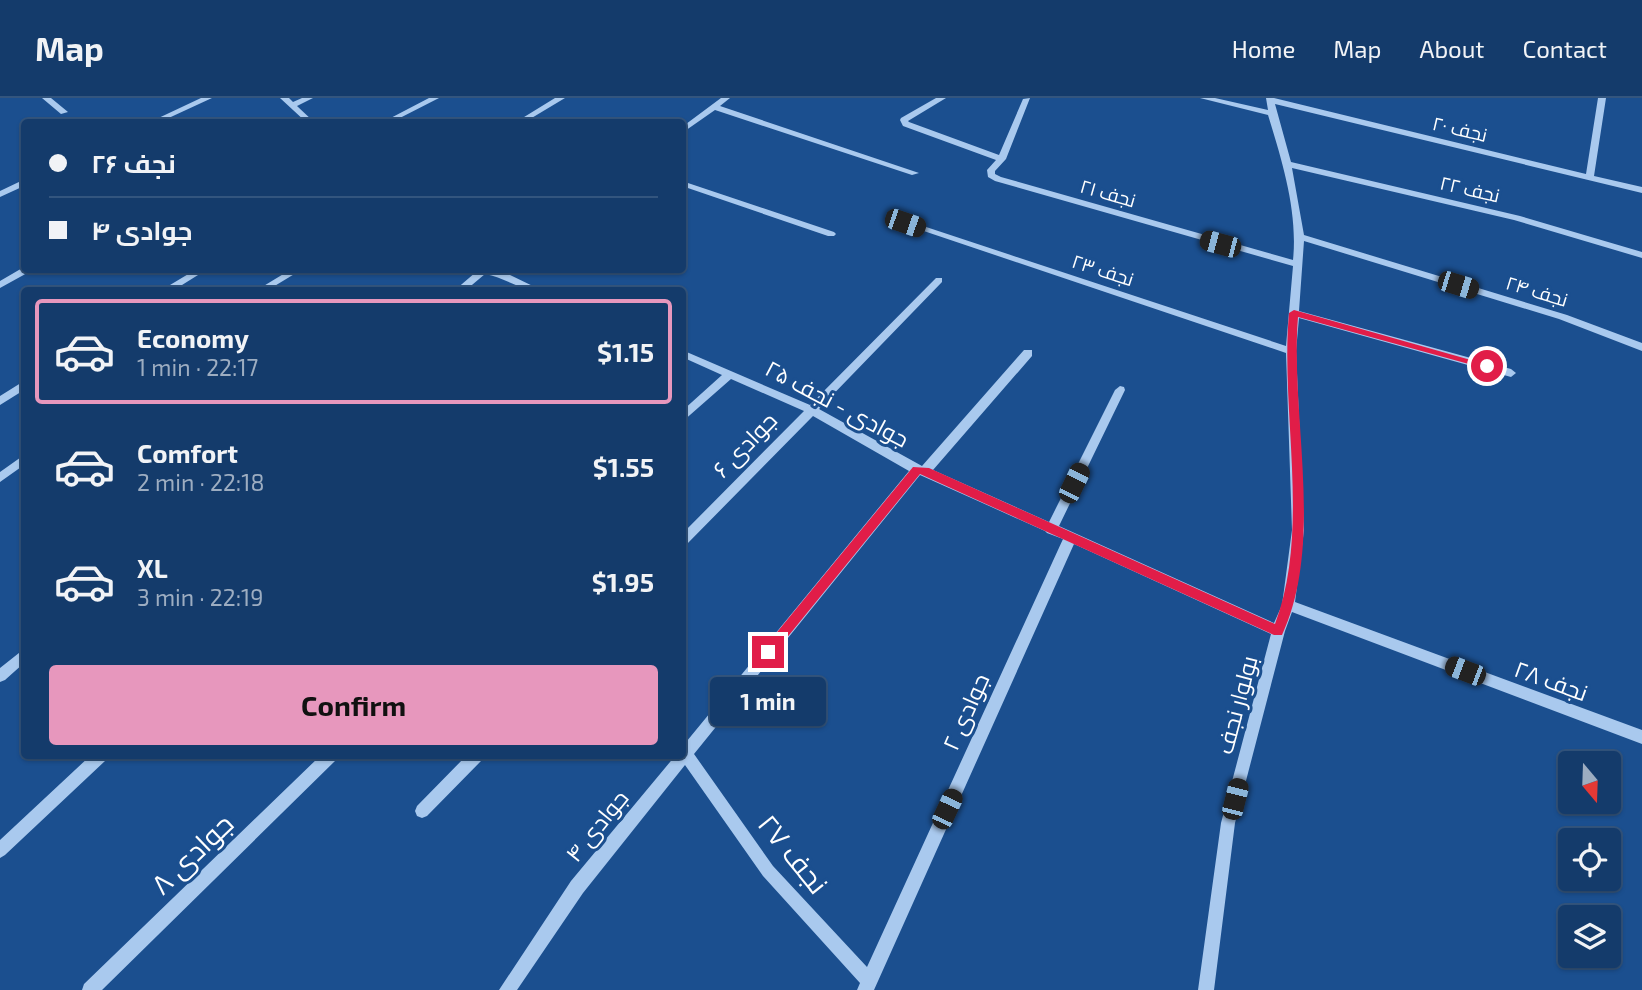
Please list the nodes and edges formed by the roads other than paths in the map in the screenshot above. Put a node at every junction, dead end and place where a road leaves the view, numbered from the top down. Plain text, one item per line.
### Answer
1 (46, 98) edge
2 (208, 98) edge
3 (284, 98) edge
4 (309, 98) edge
5 (435, 98) edge
6 (561, 98) edge
7 (726, 98) edge
8 (942, 98) edge
9 (1204, 98) edge
10 (1602, 98) edge
11 (1027, 99) edge
12 (1271, 104) edge
13 (291, 105) junction
14 (714, 107) junction
15 (64, 112) dead end
16 (162, 119) edge
17 (306, 119) edge
18 (393, 119) edge
19 (525, 119) edge
20 (686, 128) edge
21 (1002, 159) junction
22 (1287, 164) junction
23 (915, 173) dead end
24 (1590, 176) junction
25 (21, 184) edge
26 (686, 184) edge
27 (1642, 190) edge
28 (0, 194) edge
29 (905, 223) dead end
30 (831, 234) dead end
31 (1300, 237) junction
32 (1642, 255) edge
33 (1298, 264) junction
34 (21, 273) edge
35 (196, 273) edge
36 (291, 273) edge
37 (479, 273) edge
38 (505, 273) edge
39 (939, 280) dead end
40 (0, 285) edge
41 (173, 287) edge
42 (267, 287) edge
43 (463, 287) edge
44 (530, 287) edge
45 (1294, 313) junction
46 (1642, 347) edge
47 (1291, 351) junction
48 (1028, 353) dead end
49 (686, 355) edge
50 (730, 373) junction
51 (1511, 373) dead end
52 (21, 387) edge
53 (1120, 390) dead end
54 (0, 401) edge
55 (810, 410) junction
56 (686, 414) edge
57 (21, 460) edge
58 (921, 470) junction
59 (0, 478) edge
60 (1051, 530) junction
61 (686, 538) edge
62 (1070, 538) junction
63 (1288, 605) junction
64 (1278, 631) junction
65 (21, 658) edge
66 (0, 676) edge
67 (1642, 737) edge
68 (686, 753) edge
69 (686, 755) edge
70 (97, 759) edge
71 (327, 759) edge
72 (472, 759) edge
73 (681, 759) edge
74 (422, 811) dead end
75 (0, 850) edge
76 (867, 986) edge
77 (90, 990) edge
78 (507, 990) edge
79 (1206, 990) edge

1 - 15 street
2 - 16 street
3 - 13 street
4 - 13 street
5 - 18 street
6 - 19 street
7 - 14 street
8 - 21 street
9 - 12 street
10 - 24 street
11 - 21 street, نجف ۲۱
12 - 22 street, بولوار نجف
12 - 24 street, نجف ۲۰
13 - 17 street
14 - 20 street
14 - 23 street
21 - 33 street, نجف ۲۱
22 - 31 street, بولوار نجف
22 - 32 street, نجف ۲۲
24 - 27 street, نجف ۲۰
25 - 28 street
26 - 30 street
29 - 47 street, نجف ۲۳
31 - 33 street, بولوار نجف
31 - 46 street, نجف ۲۴
33 - 45 street, بولوار نجف
34 - 40 street
35 - 41 street
36 - 42 street
37 - 43 street
38 - 44 street
39 - 55 street, جوادی ۶
45 - 47 street, بولوار نجف
45 - 51 street
47 - 63 street, بولوار نجف
48 - 58 street, جوادی ۴
49 - 50 street, جوادی - نجف ۲۵
50 - 55 street, جوادی - نجف ۲۵
50 - 56 street
52 - 54 street
53 - 60 street
55 - 58 street, جوادی - نجف ۲۵
55 - 61 street, جوادی ۶
57 - 59 street
58 - 60 street, جوادی - نجف ۲۵
58 - 68 street, جوادی ۴
60 - 62 street, جوادی - نجف ۲۵
62 - 64 street, جوادی - نجف ۲۵
62 - 76 street, جوادی ۲
63 - 64 street, بولوار نجف
63 - 67 street, نجف ۲۸
64 - 79 street, بولوار نجف
65 - 66 street
69 - 76 street, نجف ۲۷
70 - 75 street
71 - 77 street, جوادی ۸
72 - 74 street
73 - 78 street, جوادی ۴

